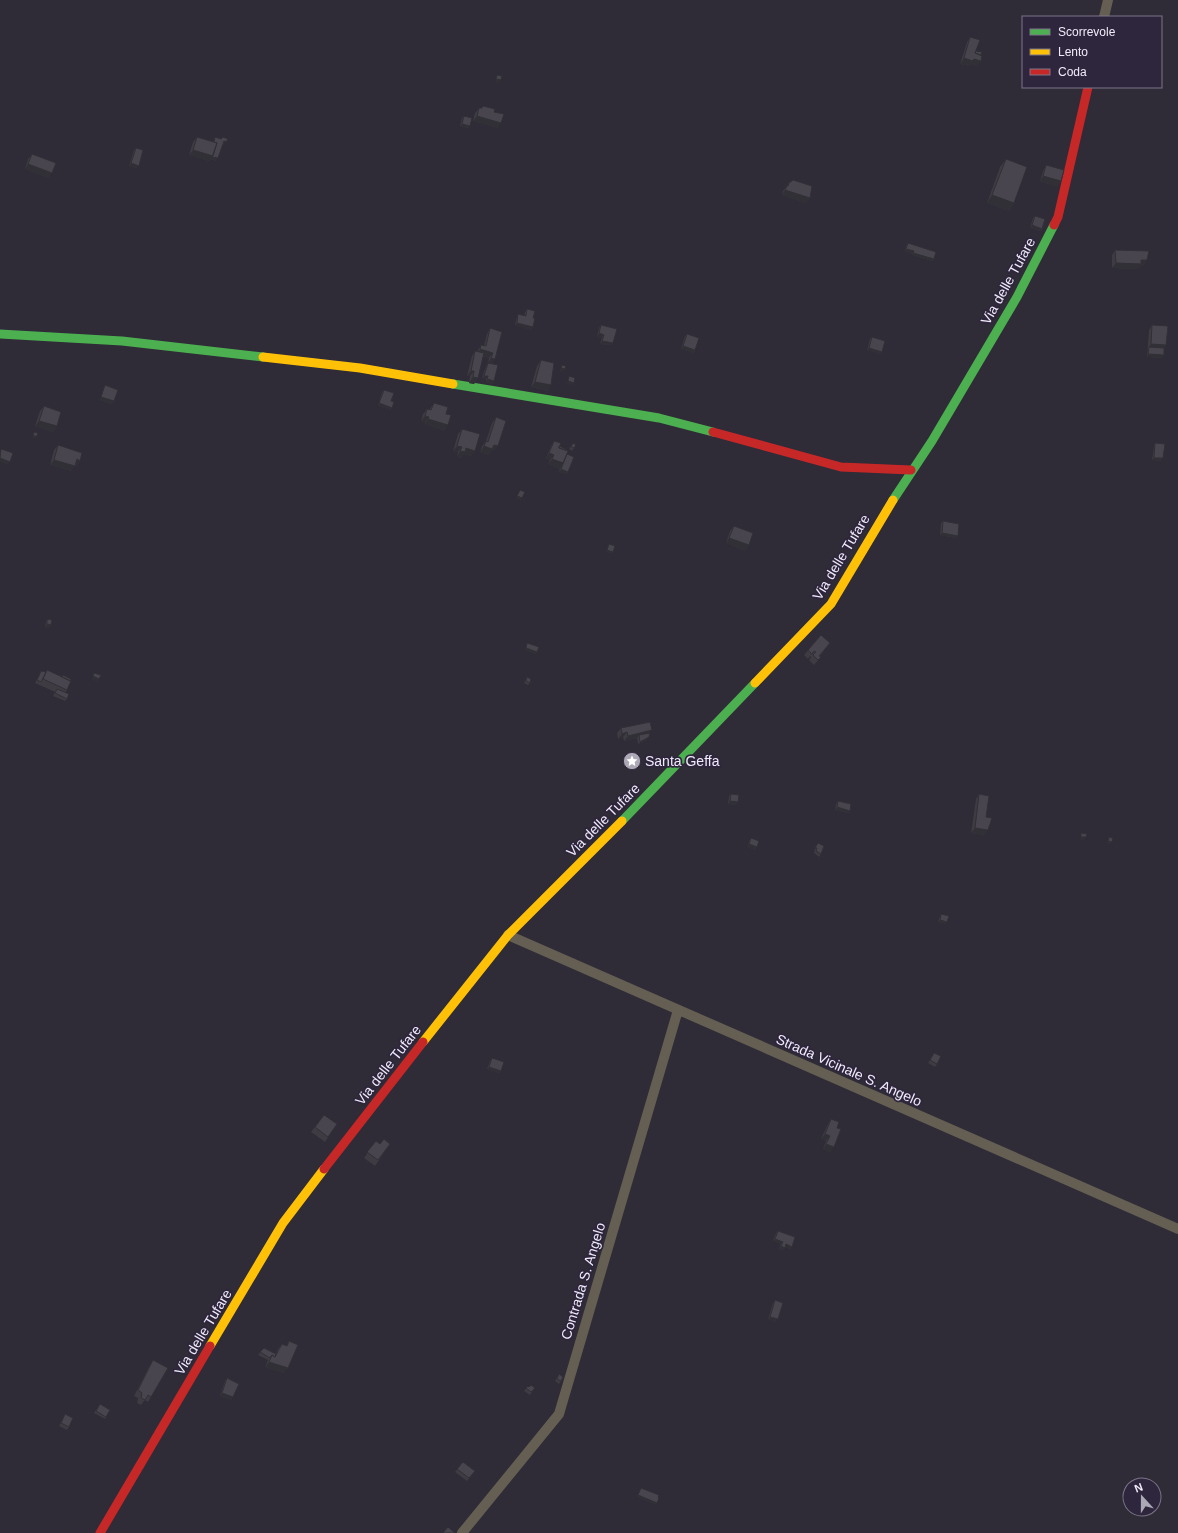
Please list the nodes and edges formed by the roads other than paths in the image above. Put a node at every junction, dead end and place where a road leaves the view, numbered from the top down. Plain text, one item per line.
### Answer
1 (1108, 0) edge
2 (1104, 16) edge
3 (1088, 88) edge
4 (0, 334) edge
5 (911, 470) junction
6 (508, 935) junction
7 (678, 1010) junction
8 (1178, 1229) edge
9 (100, 1533) edge
10 (462, 1533) edge

1 - 2 street
3 - 5 street, Via delle Tufare
4 - 5 street
5 - 6 street, Via delle Tufare
6 - 7 street, Strada Vicinale S. Angelo
6 - 9 street, Via delle Tufare
7 - 8 street, Strada Vicinale S. Angelo
7 - 10 street, Contrada S. Angelo

